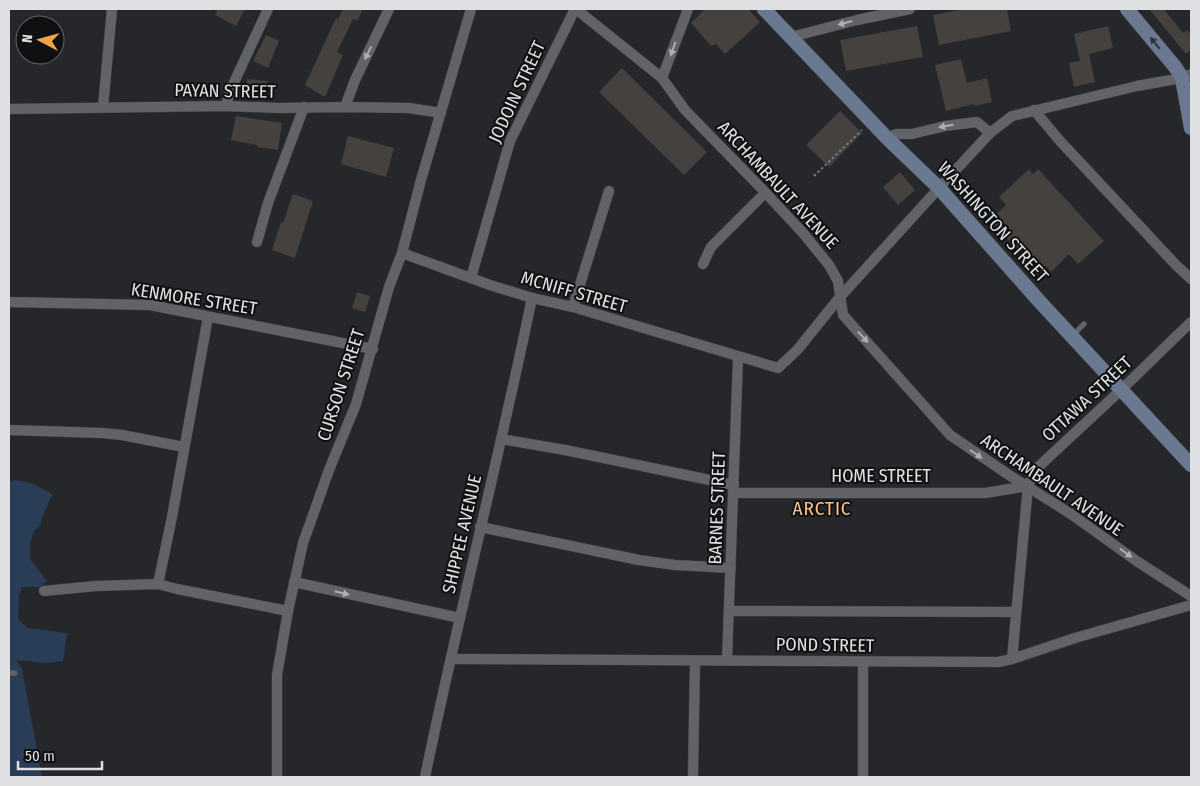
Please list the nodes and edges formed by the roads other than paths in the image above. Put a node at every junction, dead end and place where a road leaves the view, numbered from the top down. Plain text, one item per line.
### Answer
1 (112, 9) edge
2 (268, 9) edge
3 (390, 9) edge
4 (471, 9) edge
5 (576, 9) edge
6 (688, 9) edge
7 (764, 9) edge
8 (910, 9) edge
9 (1127, 9) edge
10 (791, 37) junction
11 (1186, 76) edge
12 (662, 78) junction
13 (226, 106) junction
14 (345, 106) junction
15 (104, 107) junction
16 (304, 108) junction
17 (9, 109) edge
18 (1034, 110) junction
19 (441, 113) junction
20 (1191, 128) edge
21 (990, 133) junction
22 (887, 138) junction
23 (939, 188) junction
24 (609, 191) dead end
25 (765, 193) junction
26 (257, 242) dead end
27 (402, 253) junction
28 (703, 264) dead end
29 (471, 278) junction
30 (1191, 278) edge
31 (840, 297) junction
32 (532, 298) junction
33 (9, 302) edge
34 (573, 307) junction
35 (208, 317) junction
36 (1191, 322) edge
37 (1084, 324) dead end
38 (1072, 336) junction
39 (373, 349) junction
40 (738, 358) junction
41 (1122, 389) junction
42 (9, 430) edge
43 (501, 439) junction
44 (184, 447) junction
45 (1191, 464) edge
46 (1028, 486) junction
47 (733, 489) junction
48 (480, 527) junction
49 (731, 568) junction
50 (294, 582) junction
51 (158, 584) junction
52 (44, 591) dead end
53 (1191, 596) edge
54 (1191, 605) edge
55 (288, 610) junction
56 (730, 611) junction
57 (1016, 612) junction
58 (460, 618) junction
59 (1012, 659) junction
60 (451, 660) junction
61 (727, 660) junction
62 (694, 661) junction
63 (863, 662) junction
64 (277, 777) edge
65 (425, 777) edge
66 (693, 777) edge
67 (863, 777) edge

1 - 15 street
2 - 13 street
3 -> 14 street
4 - 19 street, CURSON STREET
5 - 12 street, ARCHAMBAULT AVENUE
5 - 29 street, JODOIN STREET
6 -> 12 street
7 - 10 main road, WASHINGTON STREET
8 -> 10 street
11 -> 9 main road
10 - 22 main road, WASHINGTON STREET
11 - 18 street
11 - 20 main road
12 - 25 street, ARCHAMBAULT AVENUE
13 - 15 street, PAYAN STREET
13 - 16 street, PAYAN STREET
14 - 16 street, PAYAN STREET
14 - 19 street, PAYAN STREET
15 - 17 street, PAYAN STREET
16 - 26 street
18 - 21 street
18 - 30 street
19 - 27 street, CURSON STREET
21 -> 22 street
21 - 23 street
22 - 23 main road, WASHINGTON STREET
23 - 31 street
23 - 38 main road, WASHINGTON STREET
24 - 34 street
25 - 28 street
25 - 31 street, ARCHAMBAULT AVENUE
27 - 29 street, MCNIFF STREET
27 - 39 street, CURSON STREET
29 - 32 street, MCNIFF STREET
31 - 40 street, MCNIFF STREET
31 -> 46 street, ARCHAMBAULT AVENUE
32 - 34 street, MCNIFF STREET
32 - 43 street, SHIPPEE AVENUE
33 - 35 street, KENMORE STREET
34 - 40 street, MCNIFF STREET
35 - 39 street, KENMORE STREET
35 - 44 street
36 - 41 street, OTTAWA STREET
37 - 38 lane
38 - 41 main road, WASHINGTON STREET
39 - 50 street, CURSON STREET
40 - 47 street, BARNES STREET
41 - 45 main road, WASHINGTON STREET
41 - 46 street, OTTAWA STREET
42 - 44 street
43 - 47 street, HOME STREET
43 - 48 street, SHIPPEE AVENUE
44 - 51 street
46 - 47 street, HOME STREET
46 -> 53 street, ARCHAMBAULT AVENUE
46 - 57 street, OTTAWA STREET
47 - 49 street, BARNES STREET
48 - 49 street
48 - 58 street, SHIPPEE AVENUE
49 - 56 street, BARNES STREET
50 - 55 street, CURSON STREET
50 -> 58 street
51 - 52 street
51 - 55 street
54 - 59 street, POND STREET
55 - 64 street, CURSON STREET
56 - 57 street
56 - 61 street, BARNES STREET
57 - 59 street, OTTAWA STREET
58 - 60 street, SHIPPEE AVENUE
59 - 63 street, POND STREET
60 - 62 street, POND STREET
60 - 65 street, SHIPPEE AVENUE
61 - 62 street, POND STREET
61 - 63 street, POND STREET
62 - 66 street
63 - 67 street

